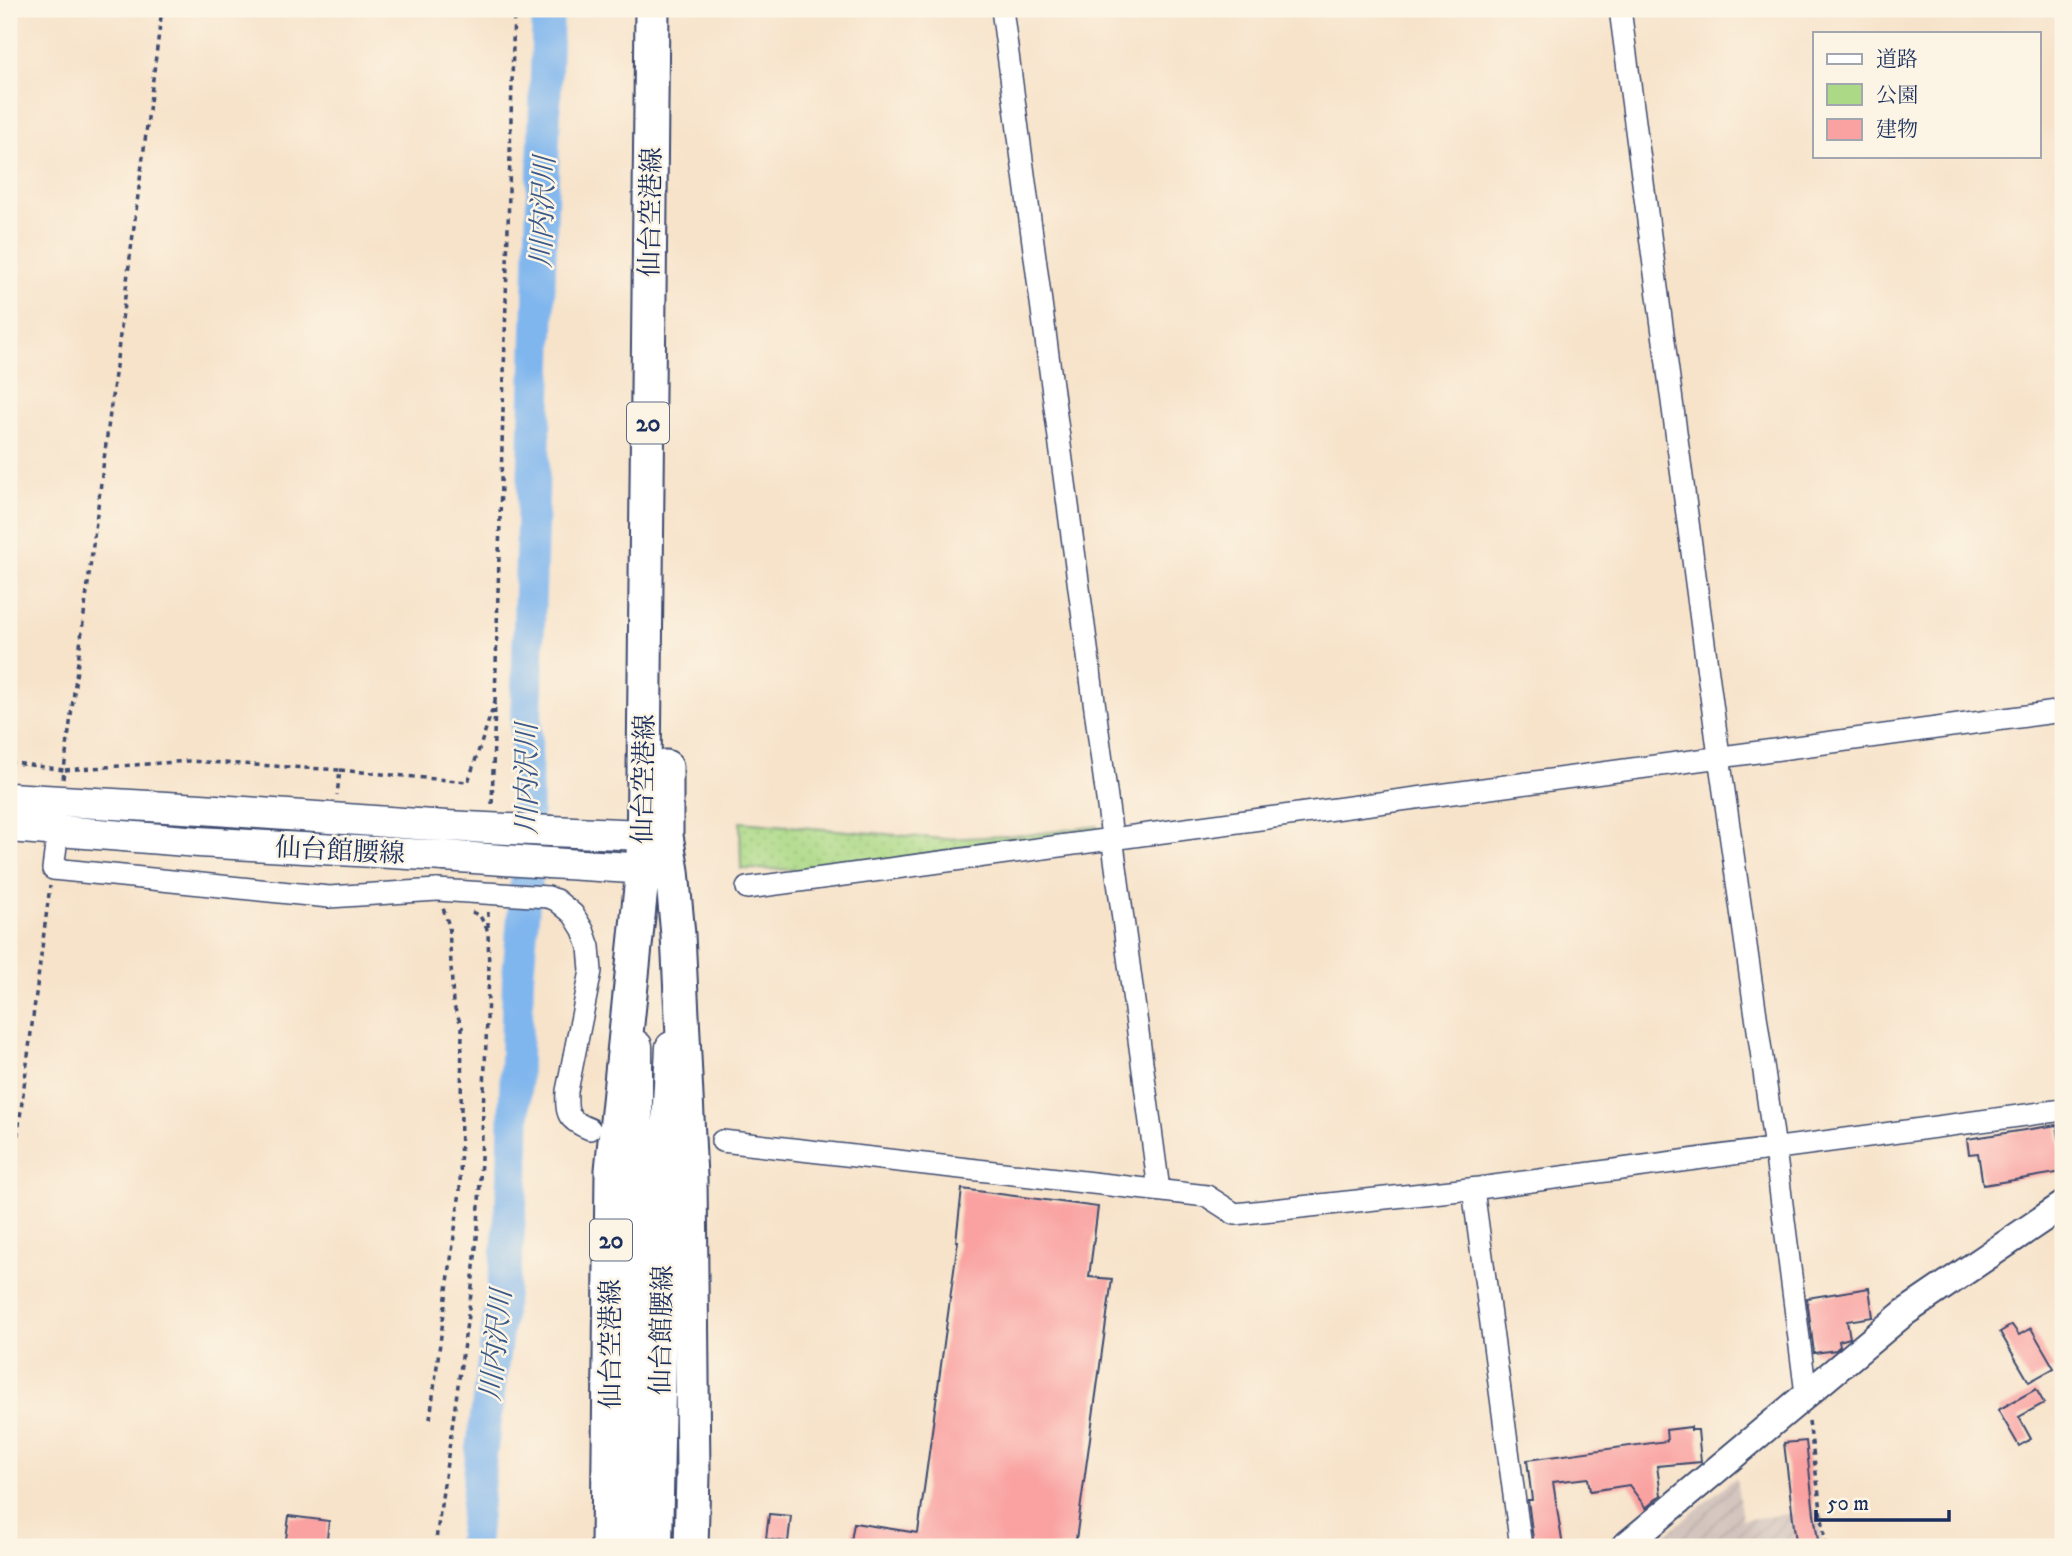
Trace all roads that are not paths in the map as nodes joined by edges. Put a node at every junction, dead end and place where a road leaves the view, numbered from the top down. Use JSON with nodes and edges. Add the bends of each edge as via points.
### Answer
{"nodes":[{"id":1,"x":652,"y":9,"type":"edge"},
{"id":2,"x":674,"y":9,"type":"edge"},
{"id":3,"x":1002,"y":9,"type":"edge"},
{"id":4,"x":1620,"y":9,"type":"edge"},
{"id":5,"x":2063,"y":711,"type":"edge"},
{"id":6,"x":1719,"y":756,"type":"junction"},
{"id":7,"x":9,"y":798,"type":"edge"},
{"id":8,"x":60,"y":816,"type":"junction"},
{"id":9,"x":9,"y":827,"type":"edge"},
{"id":10,"x":1111,"y":838,"type":"junction"},
{"id":11,"x":656,"y":853,"type":"junction"},
{"id":12,"x":747,"y":888,"type":"dead end"},
{"id":13,"x":637,"y":934,"type":"junction"},
{"id":14,"x":678,"y":935,"type":"junction"},
{"id":15,"x":2063,"y":1110,"type":"edge"},
{"id":16,"x":590,"y":1129,"type":"dead end"},
{"id":17,"x":722,"y":1141,"type":"dead end"},
{"id":18,"x":1775,"y":1149,"type":"junction"},
{"id":19,"x":1473,"y":1189,"type":"junction"},
{"id":20,"x":1158,"y":1190,"type":"junction"},
{"id":21,"x":2063,"y":1205,"type":"edge"},
{"id":22,"x":1806,"y":1394,"type":"junction"},
{"id":23,"x":647,"y":1473,"type":"junction"},
{"id":24,"x":607,"y":1547,"type":"edge"},
{"id":25,"x":635,"y":1547,"type":"edge"},
{"id":26,"x":657,"y":1547,"type":"edge"},
{"id":27,"x":691,"y":1547,"type":"edge"},
{"id":28,"x":1521,"y":1547,"type":"edge"},
{"id":29,"x":1624,"y":1547,"type":"edge"}],
"edges":[{"from":1,"to":11,"type":"main road","name":"仙台空港線","number":"20"},
{"from":2,"to":11,"type":"main road","name":"仙台空港線","number":"20"},
{"from":3,"to":10,"type":"street"},
{"from":4,"to":6,"type":"street"},
{"from":5,"to":6,"type":"street"},
{"from":6,"to":10,"type":"street"},
{"from":6,"to":18,"type":"street"},
{"from":7,"to":8,"type":"main road","name":"仙台館腰線"},
{"from":8,"to":9,"type":"main road","name":"仙台館腰線"},
{"from":8,"to":11,"type":"main road","name":"仙台館腰線","bridge":true,"via":[[201,809],[551,831]]},
{"from":8,"to":11,"type":"main road","name":"仙台館腰線","bridge":true,"via":[[199,842],[549,863]]},
{"from":8,"to":16,"type":"street","bridge":true,"via":[[52,869],[329,897],[556,900],[573,914],[589,947],[591,971],[566,1109],[570,1118]]},
{"from":10,"to":12,"type":"street"},
{"from":10,"to":20,"type":"street"},
{"from":11,"to":13,"type":"main road","name":"仙台空港線","number":"20"},
{"from":11,"to":14,"type":"main road","name":"仙台空港線","number":"20"},
{"from":13,"to":23,"type":"main road","name":"仙台館腰線"},
{"from":13,"to":24,"type":"main road","name":"仙台空港線","number":"20","via":[[612,1170]]},
{"from":14,"to":23,"type":"main road","name":"仙台館腰線"},
{"from":14,"to":27,"type":"main road","name":"仙台空港線","number":"20","via":[[690,1177]]},
{"from":15,"to":18,"type":"street"},
{"from":17,"to":20,"type":"street"},
{"from":18,"to":19,"type":"street"},
{"from":18,"to":22,"type":"street"},
{"from":19,"to":20,"type":"street","via":[[1235,1214],[1208,1196]]},
{"from":19,"to":28,"type":"street"},
{"from":21,"to":22,"type":"street","via":[[1904,1313]]},
{"from":22,"to":29,"type":"street"},
{"from":23,"to":25,"type":"main road"},
{"from":23,"to":26,"type":"main road"}]}
